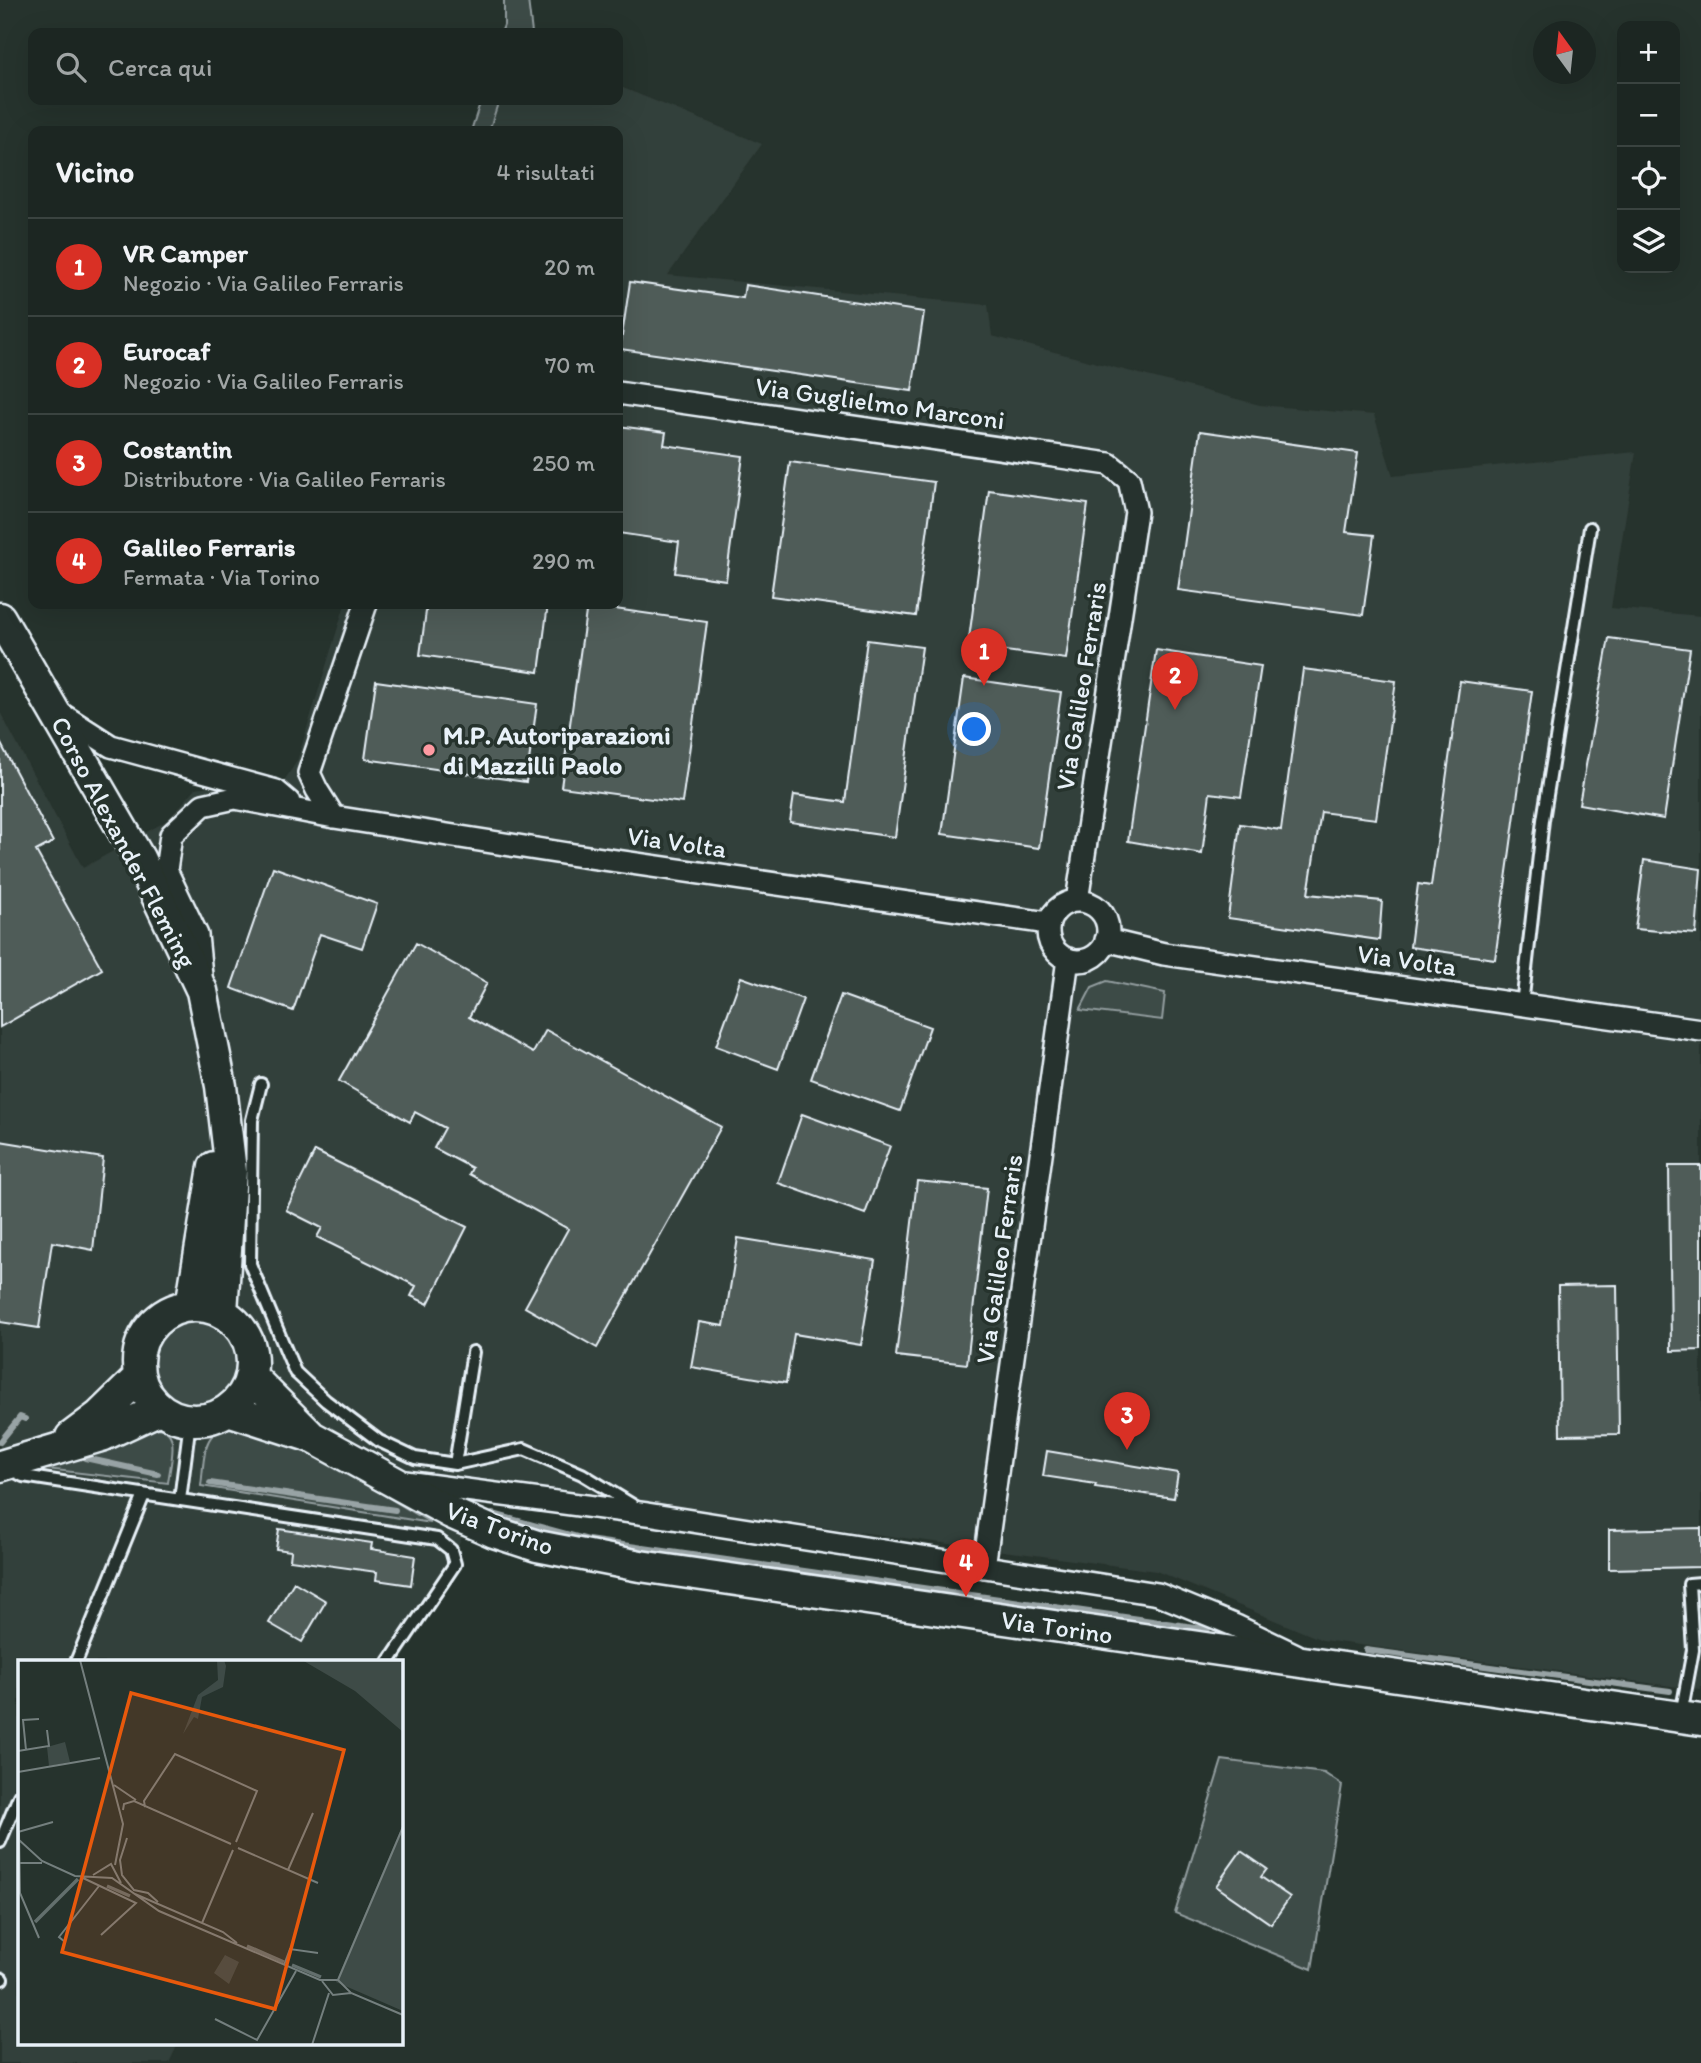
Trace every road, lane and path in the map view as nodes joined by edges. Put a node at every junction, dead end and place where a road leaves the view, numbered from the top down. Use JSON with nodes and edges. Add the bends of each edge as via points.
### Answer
{"nodes":[{"id":1,"x":623,"y":394,"type":"edge"},
{"id":2,"x":1129,"y":480,"type":"joint"},
{"id":3,"x":1590,"y":528,"type":"dead end"},
{"id":4,"x":364,"y":609,"type":"edge"},
{"id":5,"x":0,"y":618,"type":"edge"},
{"id":6,"x":52,"y":709,"type":"junction"},
{"id":7,"x":299,"y":810,"type":"junction"},
{"id":8,"x":334,"y":817,"type":"junction"},
{"id":9,"x":1077,"y":901,"type":"junction"},
{"id":10,"x":1048,"y":923,"type":"junction"},
{"id":11,"x":1107,"y":940,"type":"junction"},
{"id":12,"x":1068,"y":960,"type":"junction"},
{"id":13,"x":202,"y":990,"type":"junction"},
{"id":14,"x":1522,"y":1005,"type":"junction"},
{"id":15,"x":1701,"y":1030,"type":"edge"},
{"id":16,"x":261,"y":1084,"type":"dead end"},
{"id":17,"x":224,"y":1119,"type":"junction"},
{"id":18,"x":191,"y":1306,"type":"junction"},
{"id":19,"x":222,"y":1312,"type":"junction"},
{"id":20,"x":473,"y":1352,"type":"dead end"},
{"id":21,"x":251,"y":1376,"type":"junction"},
{"id":22,"x":139,"y":1377,"type":"junction"},
{"id":23,"x":160,"y":1409,"type":"junction"},
{"id":24,"x":228,"y":1410,"type":"junction"},
{"id":25,"x":190,"y":1421,"type":"junction"},
{"id":26,"x":312,"y":1437,"type":"junction"},
{"id":27,"x":43,"y":1452,"type":"junction"},
{"id":28,"x":455,"y":1465,"type":"junction"},
{"id":29,"x":1,"y":1466,"type":"edge"},
{"id":30,"x":391,"y":1481,"type":"junction"},
{"id":31,"x":144,"y":1495,"type":"junction"},
{"id":32,"x":180,"y":1500,"type":"junction"},
{"id":33,"x":647,"y":1514,"type":"junction"},
{"id":34,"x":984,"y":1567,"type":"junction"},
{"id":35,"x":1701,"y":1583,"type":"edge"},
{"id":36,"x":77,"y":1660,"type":"edge"},
{"id":37,"x":390,"y":1660,"type":"edge"},
{"id":38,"x":1314,"y":1664,"type":"junction"},
{"id":39,"x":1691,"y":1719,"type":"edge"},
{"id":40,"x":18,"y":1798,"type":"edge"},
{"id":41,"x":0,"y":1842,"type":"edge"}],
"edges":[{"from":1,"to":2,"type":"street","name":"Via Guglielmo Marconi","via":[[1109,464]]},
{"from":2,"to":9,"type":"street","name":"Via Galileo Ferraris","via":[[1136,512]]},
{"from":3,"to":14,"type":"lane","via":[[1543,820]]},
{"from":4,"to":8,"type":"street","via":[[309,773]]},
{"from":5,"to":6,"type":"street","name":"Corso Alexander Fleming"},
{"from":6,"to":7,"type":"street","name":"Via Volta","via":[[111,746],[276,791]]},
{"from":6,"to":13,"type":"street","name":"Corso Alexander Fleming","via":[[139,858]]},
{"from":7,"to":8,"type":"street","name":"Via Volta"},
{"from":7,"to":13,"type":"street","name":"Via Volta","via":[[235,798],[203,805],[170,835],[166,870],[197,935]]},
{"from":8,"to":10,"type":"street","name":"Via Volta"},
{"from":9,"to":10,"type":"street","via":[[1062,904]]},
{"from":9,"to":11,"type":"street","via":[[1091,903],[1105,916]]},
{"from":10,"to":12,"type":"street","via":[[1051,946]]},
{"from":11,"to":12,"type":"street","via":[[1092,958]]},
{"from":11,"to":14,"type":"street","name":"Via Volta","via":[[1164,954]]},
{"from":12,"to":34,"type":"street","name":"Via Galileo Ferraris"},
{"from":13,"to":17,"type":"street","name":"Corso Alexander Fleming"},
{"from":14,"to":15,"type":"street","name":"Via Volta"},
{"from":16,"to":28,"type":"lane","via":[[252,1119],[250,1264],[295,1372],[379,1441],[415,1458]]},
{"from":17,"to":18,"type":"street","name":"Corso Alexander Fleming"},
{"from":17,"to":19,"type":"street","name":"Corso Alexander Fleming","via":[[231,1172]]},
{"from":18,"to":19,"type":"street"},
{"from":18,"to":22,"type":"street","via":[[153,1324],[139,1349]]},
{"from":19,"to":21,"type":"street","via":[[247,1339]]},
{"from":20,"to":28,"type":"lane"},
{"from":21,"to":24,"type":"street","via":[[239,1401]]},
{"from":21,"to":26,"type":"street","name":"Via Torino"},
{"from":22,"to":23,"type":"street","via":[[146,1395]]},
{"from":22,"to":27,"type":"street","via":[[99,1416]]},
{"from":23,"to":25,"type":"street"},
{"from":23,"to":27,"type":"street","via":[[104,1435]]},
{"from":24,"to":25,"type":"street"},
{"from":24,"to":26,"type":"street","name":"Via Torino"},
{"from":25,"to":32,"type":"lane"},
{"from":26,"to":30,"type":"street","name":"Via Torino"},
{"from":27,"to":29,"type":"street"},
{"from":28,"to":33,"type":"lane","via":[[524,1450],[582,1474]]},
{"from":29,"to":31,"type":"lane","via":[[23,1476]]},
{"from":30,"to":33,"type":"street"},
{"from":30,"to":38,"type":"street","name":"Via Torino","via":[[494,1532],[550,1549]]},
{"from":31,"to":32,"type":"lane"},
{"from":31,"to":36,"type":"lane"},
{"from":32,"to":37,"type":"lane","via":[[437,1539],[452,1550],[456,1564]]},
{"from":33,"to":34,"type":"street"},
{"from":34,"to":38,"type":"street","via":[[1157,1594]]},
{"from":35,"to":39,"type":"lane","via":[[1689,1584]]},
{"from":38,"to":39,"type":"street","name":"Via Torino"},
{"from":40,"to":41,"type":"lane"}]}
